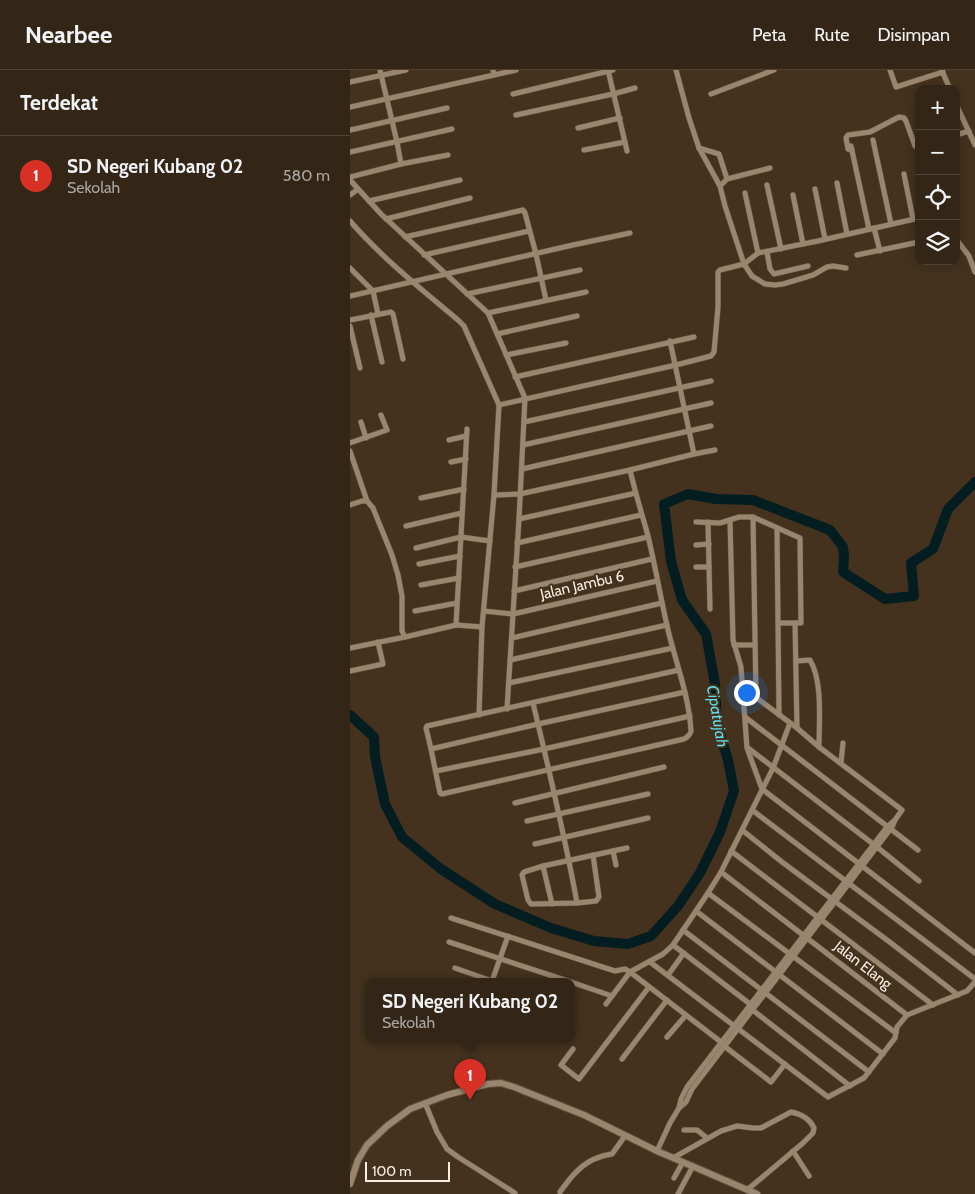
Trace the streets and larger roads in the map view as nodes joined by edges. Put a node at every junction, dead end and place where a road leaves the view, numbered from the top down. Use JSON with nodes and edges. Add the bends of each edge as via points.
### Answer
{"nodes":[{"id":1,"x":406,"y":70,"type":"edge"},
{"id":2,"x":516,"y":70,"type":"edge"},
{"id":3,"x":610,"y":70,"type":"edge"},
{"id":4,"x":676,"y":70,"type":"edge"},
{"id":5,"x":774,"y":70,"type":"edge"},
{"id":6,"x":890,"y":70,"type":"edge"},
{"id":7,"x":942,"y":71,"type":"edge"},
{"id":8,"x":380,"y":73,"type":"edge"},
{"id":9,"x":494,"y":73,"type":"edge"},
{"id":10,"x":350,"y":82,"type":"edge"},
{"id":11,"x":948,"y":85,"type":"edge"},
{"id":12,"x":635,"y":88,"type":"dead end"},
{"id":13,"x":512,"y":94,"type":"dead end"},
{"id":14,"x":613,"y":94,"type":"junction"},
{"id":15,"x":711,"y":94,"type":"dead end"},
{"id":16,"x":387,"y":99,"type":"junction"},
{"id":17,"x":350,"y":107,"type":"edge"},
{"id":18,"x":447,"y":108,"type":"dead end"},
{"id":19,"x":960,"y":112,"type":"edge"},
{"id":20,"x":516,"y":115,"type":"dead end"},
{"id":21,"x":620,"y":118,"type":"junction"},
{"id":22,"x":391,"y":120,"type":"junction"},
{"id":23,"x":578,"y":128,"type":"dead end"},
{"id":24,"x":452,"y":129,"type":"dead end"},
{"id":25,"x":350,"y":130,"type":"edge"},
{"id":26,"x":969,"y":131,"type":"junction"},
{"id":27,"x":960,"y":134,"type":"edge"},
{"id":28,"x":873,"y":140,"type":"dead end"},
{"id":29,"x":915,"y":141,"type":"edge"},
{"id":30,"x":397,"y":142,"type":"junction"},
{"id":31,"x":625,"y":142,"type":"junction"},
{"id":32,"x":975,"y":145,"type":"edge"},
{"id":33,"x":699,"y":148,"type":"junction"},
{"id":34,"x":584,"y":150,"type":"dead end"},
{"id":35,"x":627,"y":151,"type":"dead end"},
{"id":36,"x":350,"y":152,"type":"edge"},
{"id":37,"x":448,"y":155,"type":"dead end"},
{"id":38,"x":401,"y":164,"type":"junction"},
{"id":39,"x":770,"y":168,"type":"dead end"},
{"id":40,"x":904,"y":174,"type":"dead end"},
{"id":41,"x":350,"y":179,"type":"edge"},
{"id":42,"x":727,"y":179,"type":"junction"},
{"id":43,"x":460,"y":180,"type":"dead end"},
{"id":44,"x":837,"y":183,"type":"dead end"},
{"id":45,"x":767,"y":185,"type":"dead end"},
{"id":46,"x":720,"y":186,"type":"junction"},
{"id":47,"x":358,"y":189,"type":"junction"},
{"id":48,"x":815,"y":189,"type":"dead end"},
{"id":49,"x":745,"y":193,"type":"dead end"},
{"id":50,"x":350,"y":195,"type":"edge"},
{"id":51,"x":793,"y":195,"type":"dead end"},
{"id":52,"x":470,"y":198,"type":"dead end"},
{"id":53,"x":369,"y":201,"type":"junction"},
{"id":54,"x":915,"y":214,"type":"edge"},
{"id":55,"x":915,"y":218,"type":"edge"},
{"id":56,"x":386,"y":219,"type":"junction"},
{"id":57,"x":350,"y":222,"type":"edge"},
{"id":58,"x":890,"y":224,"type":"junction"},
{"id":59,"x":872,"y":228,"type":"junction"},
{"id":60,"x":529,"y":231,"type":"junction"},
{"id":61,"x":630,"y":233,"type":"dead end"},
{"id":62,"x":847,"y":234,"type":"junction"},
{"id":63,"x":405,"y":237,"type":"junction"},
{"id":64,"x":825,"y":239,"type":"junction"},
{"id":65,"x":915,"y":243,"type":"edge"},
{"id":66,"x":804,"y":244,"type":"junction"},
{"id":67,"x":960,"y":244,"type":"edge"},
{"id":68,"x":781,"y":249,"type":"junction"},
{"id":69,"x":880,"y":251,"type":"junction"},
{"id":70,"x":767,"y":252,"type":"junction"},
{"id":71,"x":758,"y":253,"type":"junction"},
{"id":72,"x":536,"y":254,"type":"junction"},
{"id":73,"x":424,"y":255,"type":"junction"},
{"id":74,"x":857,"y":255,"type":"dead end"},
{"id":75,"x":744,"y":264,"type":"junction"},
{"id":76,"x":808,"y":266,"type":"dead end"},
{"id":77,"x":846,"y":268,"type":"dead end"},
{"id":78,"x":350,"y":269,"type":"edge"},
{"id":79,"x":580,"y":270,"type":"dead end"},
{"id":80,"x":975,"y":272,"type":"edge"},
{"id":81,"x":446,"y":274,"type":"junction"},
{"id":82,"x":541,"y":278,"type":"junction"},
{"id":83,"x":413,"y":282,"type":"junction"},
{"id":84,"x":373,"y":291,"type":"junction"},
{"id":85,"x":586,"y":292,"type":"dead end"},
{"id":86,"x":468,"y":294,"type":"junction"},
{"id":87,"x":350,"y":296,"type":"edge"},
{"id":88,"x":546,"y":300,"type":"junction"},
{"id":89,"x":488,"y":313,"type":"junction"},
{"id":90,"x":378,"y":314,"type":"junction"},
{"id":91,"x":370,"y":315,"type":"junction"},
{"id":92,"x":577,"y":316,"type":"dead end"},
{"id":93,"x":350,"y":320,"type":"edge"},
{"id":94,"x":350,"y":326,"type":"edge"},
{"id":95,"x":497,"y":334,"type":"junction"},
{"id":96,"x":694,"y":336,"type":"dead end"},
{"id":97,"x":566,"y":342,"type":"dead end"},
{"id":98,"x":670,"y":342,"type":"junction"},
{"id":99,"x":506,"y":355,"type":"junction"},
{"id":100,"x":403,"y":359,"type":"dead end"},
{"id":101,"x":382,"y":362,"type":"dead end"},
{"id":102,"x":676,"y":365,"type":"junction"},
{"id":103,"x":360,"y":368,"type":"dead end"},
{"id":104,"x":515,"y":377,"type":"junction"},
{"id":105,"x":711,"y":380,"type":"dead end"},
{"id":106,"x":680,"y":387,"type":"junction"},
{"id":107,"x":525,"y":398,"type":"junction"},
{"id":108,"x":711,"y":403,"type":"dead end"},
{"id":109,"x":499,"y":404,"type":"junction"},
{"id":110,"x":684,"y":409,"type":"junction"},
{"id":111,"x":381,"y":415,"type":"dead end"},
{"id":112,"x":361,"y":422,"type":"dead end"},
{"id":113,"x":524,"y":422,"type":"junction"},
{"id":114,"x":711,"y":426,"type":"dead end"},
{"id":115,"x":467,"y":430,"type":"dead end"},
{"id":116,"x":689,"y":431,"type":"junction"},
{"id":117,"x":466,"y":436,"type":"junction"},
{"id":118,"x":366,"y":438,"type":"junction"},
{"id":119,"x":449,"y":440,"type":"dead end"},
{"id":120,"x":350,"y":443,"type":"edge"},
{"id":121,"x":523,"y":445,"type":"junction"},
{"id":122,"x":715,"y":450,"type":"dead end"},
{"id":123,"x":350,"y":451,"type":"edge"},
{"id":124,"x":694,"y":454,"type":"junction"},
{"id":125,"x":466,"y":459,"type":"junction"},
{"id":126,"x":451,"y":462,"type":"dead end"},
{"id":127,"x":522,"y":469,"type":"junction"},
{"id":128,"x":630,"y":470,"type":"junction"},
{"id":129,"x":464,"y":489,"type":"junction"},
{"id":130,"x":636,"y":493,"type":"junction"},
{"id":131,"x":520,"y":494,"type":"junction"},
{"id":132,"x":494,"y":495,"type":"junction"},
{"id":133,"x":421,"y":498,"type":"dead end"},
{"id":134,"x":367,"y":501,"type":"junction"},
{"id":135,"x":350,"y":505,"type":"edge"},
{"id":136,"x":462,"y":513,"type":"junction"},
{"id":137,"x":641,"y":515,"type":"junction"},
{"id":138,"x":754,"y":517,"type":"junction"},
{"id":139,"x":519,"y":519,"type":"junction"},
{"id":140,"x":730,"y":520,"type":"junction"},
{"id":141,"x":696,"y":522,"type":"dead end"},
{"id":142,"x":708,"y":522,"type":"junction"},
{"id":143,"x":406,"y":526,"type":"dead end"},
{"id":144,"x":777,"y":528,"type":"junction"},
{"id":145,"x":461,"y":537,"type":"junction"},
{"id":146,"x":648,"y":537,"type":"junction"},
{"id":147,"x":490,"y":541,"type":"junction"},
{"id":148,"x":517,"y":543,"type":"junction"},
{"id":149,"x":708,"y":544,"type":"junction"},
{"id":150,"x":696,"y":545,"type":"dead end"},
{"id":151,"x":416,"y":548,"type":"dead end"},
{"id":152,"x":460,"y":556,"type":"junction"},
{"id":153,"x":652,"y":558,"type":"junction"},
{"id":154,"x":419,"y":564,"type":"dead end"},
{"id":155,"x":515,"y":567,"type":"junction"},
{"id":156,"x":696,"y":567,"type":"dead end"},
{"id":157,"x":709,"y":567,"type":"junction"},
{"id":158,"x":459,"y":578,"type":"junction"},
{"id":159,"x":657,"y":581,"type":"junction"},
{"id":160,"x":421,"y":585,"type":"dead end"},
{"id":161,"x":514,"y":591,"type":"junction"},
{"id":162,"x":457,"y":603,"type":"junction"},
{"id":163,"x":662,"y":603,"type":"junction"},
{"id":164,"x":710,"y":609,"type":"dead end"},
{"id":165,"x":414,"y":611,"type":"dead end"},
{"id":166,"x":484,"y":611,"type":"junction"},
{"id":167,"x":513,"y":614,"type":"junction"},
{"id":168,"x":778,"y":623,"type":"junction"},
{"id":169,"x":795,"y":623,"type":"junction"},
{"id":170,"x":456,"y":625,"type":"junction"},
{"id":171,"x":667,"y":625,"type":"junction"},
{"id":172,"x":482,"y":627,"type":"junction"},
{"id":173,"x":405,"y":637,"type":"junction"},
{"id":174,"x":512,"y":638,"type":"junction"},
{"id":175,"x":378,"y":642,"type":"junction"},
{"id":176,"x":734,"y":645,"type":"junction"},
{"id":177,"x":755,"y":645,"type":"junction"},
{"id":178,"x":350,"y":648,"type":"edge"},
{"id":179,"x":672,"y":648,"type":"junction"},
{"id":180,"x":510,"y":660,"type":"junction"},
{"id":181,"x":796,"y":661,"type":"junction"},
{"id":182,"x":679,"y":670,"type":"junction"},
{"id":183,"x":350,"y":671,"type":"edge"},
{"id":184,"x":509,"y":683,"type":"junction"},
{"id":185,"x":742,"y":687,"type":"junction"},
{"id":186,"x":685,"y":692,"type":"junction"},
{"id":187,"x":756,"y":697,"type":"junction"},
{"id":188,"x":533,"y":703,"type":"junction"},
{"id":189,"x":507,"y":709,"type":"junction"},
{"id":190,"x":479,"y":715,"type":"junction"},
{"id":191,"x":779,"y":715,"type":"junction"},
{"id":192,"x":690,"y":716,"type":"junction"},
{"id":193,"x":745,"y":717,"type":"junction"},
{"id":194,"x":790,"y":723,"type":"junction"},
{"id":195,"x":538,"y":724,"type":"junction"},
{"id":196,"x":797,"y":728,"type":"junction"},
{"id":197,"x":843,"y":743,"type":"dead end"},
{"id":198,"x":782,"y":745,"type":"junction"},
{"id":199,"x":819,"y":747,"type":"junction"},
{"id":200,"x":747,"y":748,"type":"junction"},
{"id":201,"x":431,"y":749,"type":"junction"},
{"id":202,"x":544,"y":749,"type":"junction"},
{"id":203,"x":841,"y":763,"type":"junction"},
{"id":204,"x":664,"y":767,"type":"dead end"},
{"id":205,"x":773,"y":768,"type":"junction"},
{"id":206,"x":549,"y":770,"type":"junction"},
{"id":207,"x":436,"y":771,"type":"junction"},
{"id":208,"x":762,"y":789,"type":"junction"},
{"id":209,"x":554,"y":794,"type":"junction"},
{"id":210,"x":648,"y":794,"type":"dead end"},
{"id":211,"x":515,"y":802,"type":"dead end"},
{"id":212,"x":752,"y":810,"type":"junction"},
{"id":213,"x":559,"y":814,"type":"junction"},
{"id":214,"x":648,"y":818,"type":"dead end"},
{"id":215,"x":527,"y":821,"type":"dead end"},
{"id":216,"x":889,"y":828,"type":"junction"},
{"id":217,"x":742,"y":830,"type":"junction"},
{"id":218,"x":563,"y":837,"type":"junction"},
{"id":219,"x":535,"y":844,"type":"dead end"},
{"id":220,"x":875,"y":846,"type":"junction"},
{"id":221,"x":627,"y":848,"type":"dead end"},
{"id":222,"x":918,"y":850,"type":"dead end"},
{"id":223,"x":613,"y":851,"type":"junction"},
{"id":224,"x":731,"y":851,"type":"junction"},
{"id":225,"x":593,"y":855,"type":"junction"},
{"id":226,"x":569,"y":860,"type":"junction"},
{"id":227,"x":861,"y":864,"type":"junction"},
{"id":228,"x":616,"y":865,"type":"dead end"},
{"id":229,"x":543,"y":866,"type":"junction"},
{"id":230,"x":721,"y":872,"type":"junction"},
{"id":231,"x":919,"y":881,"type":"dead end"},
{"id":232,"x":847,"y":882,"type":"junction"},
{"id":233,"x":708,"y":893,"type":"junction"},
{"id":234,"x":833,"y":901,"type":"junction"},
{"id":235,"x":577,"y":903,"type":"junction"},
{"id":236,"x":552,"y":904,"type":"junction"},
{"id":237,"x":696,"y":911,"type":"junction"},
{"id":238,"x":451,"y":918,"type":"dead end"},
{"id":239,"x":819,"y":919,"type":"junction"},
{"id":240,"x":683,"y":930,"type":"junction"},
{"id":241,"x":508,"y":936,"type":"junction"},
{"id":242,"x":805,"y":937,"type":"junction"},
{"id":243,"x":449,"y":942,"type":"dead end"},
{"id":244,"x":673,"y":945,"type":"junction"},
{"id":245,"x":684,"y":953,"type":"junction"},
{"id":246,"x":975,"y":953,"type":"edge"},
{"id":247,"x":791,"y":955,"type":"junction"},
{"id":248,"x":500,"y":959,"type":"junction"},
{"id":249,"x":650,"y":962,"type":"junction"},
{"id":250,"x":455,"y":968,"type":"dead end"},
{"id":251,"x":630,"y":972,"type":"junction"},
{"id":252,"x":777,"y":973,"type":"junction"},
{"id":253,"x":668,"y":975,"type":"junction"},
{"id":254,"x":483,"y":978,"type":"edge"},
{"id":255,"x":493,"y":978,"type":"edge"},
{"id":256,"x":558,"y":978,"type":"edge"},
{"id":257,"x":975,"y":981,"type":"edge"},
{"id":258,"x":575,"y":984,"type":"edge"},
{"id":259,"x":649,"y":987,"type":"junction"},
{"id":260,"x":763,"y":991,"type":"junction"},
{"id":261,"x":958,"y":995,"type":"junction"},
{"id":262,"x":612,"y":996,"type":"junction"},
{"id":263,"x":667,"y":1000,"type":"junction"},
{"id":264,"x":606,"y":1004,"type":"dead end"},
{"id":265,"x":933,"y":1005,"type":"junction"},
{"id":266,"x":750,"y":1007,"type":"junction"},
{"id":267,"x":686,"y":1014,"type":"junction"},
{"id":268,"x":907,"y":1015,"type":"junction"},
{"id":269,"x":736,"y":1027,"type":"junction"},
{"id":270,"x":896,"y":1033,"type":"junction"},
{"id":271,"x":667,"y":1037,"type":"dead end"},
{"id":272,"x":723,"y":1044,"type":"junction"},
{"id":273,"x":573,"y":1049,"type":"dead end"},
{"id":274,"x":883,"y":1054,"type":"junction"},
{"id":275,"x":622,"y":1059,"type":"dead end"},
{"id":276,"x":784,"y":1064,"type":"junction"},
{"id":277,"x":869,"y":1072,"type":"junction"},
{"id":278,"x":850,"y":1086,"type":"junction"},
{"id":279,"x":425,"y":1103,"type":"junction"},
{"id":280,"x":684,"y":1130,"type":"dead end"},
{"id":281,"x":625,"y":1136,"type":"junction"},
{"id":282,"x":707,"y":1138,"type":"junction"},
{"id":283,"x":657,"y":1151,"type":"junction"},
{"id":284,"x":793,"y":1151,"type":"junction"},
{"id":285,"x":673,"y":1158,"type":"junction"},
{"id":286,"x":683,"y":1162,"type":"junction"},
{"id":287,"x":692,"y":1166,"type":"junction"},
{"id":288,"x":809,"y":1176,"type":"dead end"},
{"id":289,"x":674,"y":1178,"type":"dead end"},
{"id":290,"x":350,"y":1184,"type":"edge"},
{"id":291,"x":747,"y":1190,"type":"junction"},
{"id":292,"x":560,"y":1192,"type":"dead end"},
{"id":293,"x":514,"y":1193,"type":"dead end"},
{"id":294,"x":678,"y":1194,"type":"edge"},
{"id":295,"x":757,"y":1194,"type":"edge"}],
"edges":[{"from":1,"to":8,"type":"street"},
{"from":2,"to":9,"type":"street"},
{"from":3,"to":13,"type":"street"},
{"from":3,"to":14,"type":"street"},
{"from":4,"to":33,"type":"street"},
{"from":5,"to":15,"type":"street"},
{"from":6,"to":7,"type":"street","via":[[896,87]]},
{"from":7,"to":11,"type":"street"},
{"from":8,"to":10,"type":"street"},
{"from":8,"to":16,"type":"street"},
{"from":9,"to":16,"type":"street"},
{"from":12,"to":14,"type":"street"},
{"from":14,"to":20,"type":"street"},
{"from":14,"to":21,"type":"street"},
{"from":16,"to":17,"type":"street"},
{"from":16,"to":22,"type":"street"},
{"from":18,"to":22,"type":"street"},
{"from":19,"to":26,"type":"street"},
{"from":21,"to":23,"type":"street"},
{"from":21,"to":31,"type":"street"},
{"from":22,"to":25,"type":"street"},
{"from":22,"to":30,"type":"street"},
{"from":24,"to":30,"type":"street"},
{"from":26,"to":27,"type":"street"},
{"from":26,"to":32,"type":"street"},
{"from":28,"to":58,"type":"street"},
{"from":29,"to":59,"type":"street","via":[[906,121],[899,116],[870,132],[846,138],[848,149],[852,148]]},
{"from":30,"to":36,"type":"street"},
{"from":30,"to":38,"type":"street"},
{"from":31,"to":34,"type":"street"},
{"from":31,"to":35,"type":"street"},
{"from":33,"to":42,"type":"street","via":[[719,154]]},
{"from":33,"to":46,"type":"street"},
{"from":37,"to":38,"type":"street"},
{"from":38,"to":41,"type":"street"},
{"from":39,"to":42,"type":"street"},
{"from":40,"to":54,"type":"street"},
{"from":41,"to":47,"type":"street"},
{"from":42,"to":46,"type":"street"},
{"from":43,"to":53,"type":"street"},
{"from":44,"to":62,"type":"street"},
{"from":45,"to":68,"type":"street"},
{"from":46,"to":75,"type":"street"},
{"from":47,"to":50,"type":"street"},
{"from":47,"to":53,"type":"street"},
{"from":48,"to":64,"type":"street"},
{"from":49,"to":71,"type":"street"},
{"from":51,"to":66,"type":"street"},
{"from":52,"to":56,"type":"street"},
{"from":53,"to":56,"type":"street"},
{"from":55,"to":58,"type":"street"},
{"from":56,"to":63,"type":"street"},
{"from":57,"to":83,"type":"street"},
{"from":58,"to":59,"type":"street"},
{"from":59,"to":62,"type":"street"},
{"from":59,"to":69,"type":"street"},
{"from":60,"to":63,"type":"street","via":[[523,210]]},
{"from":60,"to":72,"type":"street"},
{"from":60,"to":73,"type":"street"},
{"from":61,"to":72,"type":"street"},
{"from":62,"to":64,"type":"street"},
{"from":63,"to":73,"type":"street"},
{"from":64,"to":66,"type":"street"},
{"from":65,"to":69,"type":"street"},
{"from":66,"to":68,"type":"street"},
{"from":67,"to":80,"type":"street"},
{"from":68,"to":70,"type":"street"},
{"from":69,"to":74,"type":"street"},
{"from":70,"to":71,"type":"street"},
{"from":70,"to":76,"type":"street","via":[[774,274]]},
{"from":71,"to":75,"type":"street"},
{"from":72,"to":81,"type":"street"},
{"from":72,"to":82,"type":"street"},
{"from":73,"to":81,"type":"street"},
{"from":75,"to":77,"type":"street","via":[[756,279],[774,285],[813,275],[827,267]]},
{"from":75,"to":102,"type":"street","via":[[718,271],[713,354]]},
{"from":78,"to":84,"type":"street"},
{"from":79,"to":82,"type":"street"},
{"from":81,"to":83,"type":"street"},
{"from":81,"to":86,"type":"street"},
{"from":82,"to":86,"type":"street"},
{"from":82,"to":88,"type":"street"},
{"from":83,"to":84,"type":"street"},
{"from":83,"to":109,"type":"street","via":[[464,326]]},
{"from":84,"to":87,"type":"street"},
{"from":84,"to":90,"type":"street"},
{"from":85,"to":88,"type":"street"},
{"from":86,"to":89,"type":"street"},
{"from":88,"to":89,"type":"street"},
{"from":89,"to":95,"type":"street"},
{"from":90,"to":91,"type":"street"},
{"from":90,"to":100,"type":"street","via":[[390,311],[393,314]]},
{"from":91,"to":93,"type":"street"},
{"from":91,"to":101,"type":"street"},
{"from":92,"to":95,"type":"street"},
{"from":94,"to":103,"type":"street"},
{"from":95,"to":99,"type":"street"},
{"from":96,"to":98,"type":"street"},
{"from":97,"to":99,"type":"street"},
{"from":98,"to":102,"type":"street"},
{"from":98,"to":104,"type":"street"},
{"from":99,"to":104,"type":"street"},
{"from":102,"to":106,"type":"street"},
{"from":102,"to":107,"type":"street"},
{"from":104,"to":107,"type":"street"},
{"from":105,"to":106,"type":"street"},
{"from":106,"to":110,"type":"street"},
{"from":106,"to":113,"type":"street"},
{"from":107,"to":109,"type":"street"},
{"from":107,"to":113,"type":"street"},
{"from":108,"to":110,"type":"street"},
{"from":109,"to":132,"type":"street"},
{"from":110,"to":116,"type":"street"},
{"from":110,"to":121,"type":"street"},
{"from":111,"to":118,"type":"street","via":[[387,430]]},
{"from":112,"to":118,"type":"street"},
{"from":113,"to":121,"type":"street"},
{"from":114,"to":116,"type":"street"},
{"from":115,"to":117,"type":"street"},
{"from":116,"to":124,"type":"street"},
{"from":116,"to":127,"type":"street"},
{"from":117,"to":119,"type":"street"},
{"from":117,"to":125,"type":"street"},
{"from":118,"to":120,"type":"street"},
{"from":121,"to":127,"type":"street"},
{"from":122,"to":124,"type":"street"},
{"from":123,"to":134,"type":"street"},
{"from":124,"to":128,"type":"street"},
{"from":125,"to":126,"type":"street"},
{"from":125,"to":129,"type":"street"},
{"from":127,"to":131,"type":"street"},
{"from":128,"to":130,"type":"street"},
{"from":128,"to":131,"type":"street"},
{"from":129,"to":133,"type":"street"},
{"from":129,"to":136,"type":"street"},
{"from":130,"to":137,"type":"street"},
{"from":130,"to":139,"type":"street"},
{"from":131,"to":132,"type":"street"},
{"from":131,"to":139,"type":"street"},
{"from":132,"to":147,"type":"street"},
{"from":134,"to":135,"type":"street"},
{"from":134,"to":173,"type":"street","via":[[373,508],[398,575]]},
{"from":136,"to":143,"type":"street"},
{"from":136,"to":145,"type":"street"},
{"from":137,"to":146,"type":"street"},
{"from":137,"to":148,"type":"street"},
{"from":138,"to":140,"type":"street"},
{"from":138,"to":144,"type":"street"},
{"from":138,"to":177,"type":"street"},
{"from":139,"to":148,"type":"street"},
{"from":140,"to":142,"type":"street"},
{"from":140,"to":176,"type":"street"},
{"from":141,"to":142,"type":"street"},
{"from":142,"to":149,"type":"street"},
{"from":144,"to":168,"type":"street"},
{"from":144,"to":169,"type":"street","via":[[800,538],[801,623]]},
{"from":145,"to":147,"type":"street"},
{"from":145,"to":151,"type":"street"},
{"from":145,"to":152,"type":"street"},
{"from":146,"to":153,"type":"street"},
{"from":146,"to":155,"type":"street"},
{"from":147,"to":166,"type":"street"},
{"from":148,"to":155,"type":"street"},
{"from":149,"to":150,"type":"street"},
{"from":149,"to":157,"type":"street"},
{"from":152,"to":154,"type":"street"},
{"from":152,"to":158,"type":"street"},
{"from":153,"to":159,"type":"street"},
{"from":153,"to":161,"type":"street"},
{"from":155,"to":161,"type":"street"},
{"from":156,"to":157,"type":"street"},
{"from":157,"to":164,"type":"street"},
{"from":158,"to":160,"type":"street"},
{"from":158,"to":162,"type":"street"},
{"from":159,"to":163,"type":"street"},
{"from":159,"to":167,"type":"street","name":"Jalan Jambu 6"},
{"from":161,"to":167,"type":"street"},
{"from":162,"to":165,"type":"street"},
{"from":162,"to":170,"type":"street"},
{"from":163,"to":171,"type":"street"},
{"from":163,"to":174,"type":"street"},
{"from":166,"to":167,"type":"street","name":"Jalan Jambu 6"},
{"from":166,"to":172,"type":"street"},
{"from":167,"to":174,"type":"street"},
{"from":168,"to":169,"type":"street"},
{"from":168,"to":191,"type":"street"},
{"from":169,"to":181,"type":"street"},
{"from":170,"to":172,"type":"street"},
{"from":170,"to":173,"type":"street"},
{"from":171,"to":179,"type":"street"},
{"from":171,"to":180,"type":"street"},
{"from":172,"to":190,"type":"street"},
{"from":173,"to":175,"type":"street"},
{"from":174,"to":180,"type":"street"},
{"from":175,"to":178,"type":"street"},
{"from":175,"to":183,"type":"street","via":[[383,664]]},
{"from":176,"to":177,"type":"street"},
{"from":176,"to":185,"type":"street","via":[[741,667]]},
{"from":177,"to":187,"type":"street"},
{"from":179,"to":182,"type":"street"},
{"from":179,"to":184,"type":"street"},
{"from":180,"to":184,"type":"street"},
{"from":181,"to":196,"type":"street"},
{"from":181,"to":199,"type":"street","via":[[810,660],[815,668]]},
{"from":182,"to":186,"type":"street"},
{"from":182,"to":188,"type":"street"},
{"from":184,"to":189,"type":"street"},
{"from":185,"to":187,"type":"street"},
{"from":185,"to":193,"type":"street"},
{"from":186,"to":192,"type":"street"},
{"from":186,"to":195,"type":"street"},
{"from":187,"to":191,"type":"street"},
{"from":188,"to":189,"type":"street"},
{"from":188,"to":195,"type":"street"},
{"from":189,"to":190,"type":"street"},
{"from":190,"to":201,"type":"street","via":[[426,727]]},
{"from":191,"to":194,"type":"street"},
{"from":192,"to":202,"type":"street"},
{"from":192,"to":206,"type":"street","via":[[691,730],[684,739]]},
{"from":193,"to":198,"type":"street"},
{"from":193,"to":200,"type":"street"},
{"from":194,"to":196,"type":"street"},
{"from":194,"to":198,"type":"street"},
{"from":195,"to":201,"type":"street"},
{"from":195,"to":202,"type":"street"},
{"from":196,"to":199,"type":"street"},
{"from":197,"to":203,"type":"street"},
{"from":198,"to":205,"type":"street"},
{"from":198,"to":216,"type":"street"},
{"from":199,"to":203,"type":"street"},
{"from":200,"to":205,"type":"street"},
{"from":200,"to":208,"type":"street"},
{"from":201,"to":207,"type":"street"},
{"from":202,"to":206,"type":"street"},
{"from":202,"to":207,"type":"street"},
{"from":203,"to":216,"type":"street","via":[[902,810]]},
{"from":204,"to":209,"type":"street"},
{"from":205,"to":208,"type":"street"},
{"from":205,"to":220,"type":"street"},
{"from":206,"to":207,"type":"street","via":[[442,794]]},
{"from":206,"to":209,"type":"street"},
{"from":208,"to":212,"type":"street"},
{"from":208,"to":227,"type":"street"},
{"from":209,"to":211,"type":"street"},
{"from":209,"to":213,"type":"street"},
{"from":210,"to":213,"type":"street"},
{"from":212,"to":217,"type":"street"},
{"from":212,"to":232,"type":"street"},
{"from":213,"to":215,"type":"street"},
{"from":213,"to":218,"type":"street"},
{"from":214,"to":218,"type":"street"},
{"from":216,"to":220,"type":"street"},
{"from":216,"to":222,"type":"street"},
{"from":217,"to":224,"type":"street"},
{"from":217,"to":234,"type":"street"},
{"from":218,"to":219,"type":"street"},
{"from":218,"to":226,"type":"street"},
{"from":220,"to":227,"type":"street"},
{"from":220,"to":231,"type":"street"},
{"from":221,"to":223,"type":"street"},
{"from":223,"to":225,"type":"street"},
{"from":223,"to":228,"type":"street"},
{"from":224,"to":230,"type":"street"},
{"from":224,"to":239,"type":"street"},
{"from":225,"to":226,"type":"street"},
{"from":225,"to":235,"type":"street","via":[[599,897],[596,901]]},
{"from":226,"to":229,"type":"street"},
{"from":226,"to":235,"type":"street"},
{"from":227,"to":232,"type":"street"},
{"from":227,"to":246,"type":"street"},
{"from":229,"to":236,"type":"street"},
{"from":229,"to":236,"type":"street","via":[[524,872],[522,877],[529,902],[533,905]]},
{"from":230,"to":233,"type":"street"},
{"from":230,"to":242,"type":"street","name":"Jalan Elang"},
{"from":232,"to":234,"type":"street"},
{"from":232,"to":257,"type":"street"},
{"from":233,"to":237,"type":"street"},
{"from":233,"to":247,"type":"street"},
{"from":234,"to":239,"type":"street"},
{"from":234,"to":261,"type":"street"},
{"from":235,"to":236,"type":"street"},
{"from":237,"to":240,"type":"street"},
{"from":237,"to":252,"type":"street"},
{"from":238,"to":241,"type":"street"},
{"from":239,"to":242,"type":"street"},
{"from":239,"to":265,"type":"street"},
{"from":240,"to":244,"type":"street"},
{"from":240,"to":260,"type":"street"},
{"from":241,"to":248,"type":"street"},
{"from":241,"to":251,"type":"street","via":[[616,971],[625,969]]},
{"from":242,"to":247,"type":"street"},
{"from":242,"to":268,"type":"street","name":"Jalan Elang"},
{"from":243,"to":248,"type":"street"},
{"from":244,"to":245,"type":"street"},
{"from":244,"to":249,"type":"street"},
{"from":245,"to":253,"type":"street"},
{"from":245,"to":266,"type":"street"},
{"from":247,"to":252,"type":"street"},
{"from":247,"to":270,"type":"street"},
{"from":248,"to":255,"type":"street"},
{"from":248,"to":256,"type":"street"},
{"from":249,"to":251,"type":"street"},
{"from":249,"to":253,"type":"street"},
{"from":250,"to":254,"type":"street"},
{"from":251,"to":259,"type":"street"},
{"from":251,"to":262,"type":"street"},
{"from":252,"to":260,"type":"street"},
{"from":252,"to":274,"type":"street"},
{"from":253,"to":269,"type":"street"},
{"from":257,"to":261,"type":"street","via":[[967,991]]},
{"from":258,"to":262,"type":"street"},
{"from":259,"to":263,"type":"street"},
{"from":259,"to":273,"type":"street","via":[[579,1079],[561,1065]]},
{"from":260,"to":266,"type":"street"},
{"from":260,"to":277,"type":"street"},
{"from":261,"to":265,"type":"street"},
{"from":262,"to":264,"type":"street"},
{"from":263,"to":267,"type":"street"},
{"from":263,"to":275,"type":"street"},
{"from":265,"to":268,"type":"street"},
{"from":266,"to":269,"type":"street"},
{"from":266,"to":278,"type":"street"},
{"from":267,"to":271,"type":"street"},
{"from":267,"to":272,"type":"street"},
{"from":268,"to":270,"type":"street"},
{"from":269,"to":272,"type":"street"},
{"from":269,"to":276,"type":"street"},
{"from":270,"to":274,"type":"street"},
{"from":272,"to":276,"type":"street","via":[[771,1082]]},
{"from":272,"to":283,"type":"street","via":[[679,1108]]},
{"from":274,"to":277,"type":"street"},
{"from":276,"to":278,"type":"street","via":[[828,1097]]},
{"from":277,"to":278,"type":"street"},
{"from":279,"to":281,"type":"street","via":[[488,1084],[506,1084]]},
{"from":279,"to":290,"type":"street","via":[[402,1114],[376,1136],[358,1160]]},
{"from":279,"to":293,"type":"street","via":[[448,1149]]},
{"from":280,"to":282,"type":"street","via":[[697,1130]]},
{"from":281,"to":283,"type":"street"},
{"from":281,"to":292,"type":"street","via":[[612,1154],[600,1156],[582,1167]]},
{"from":282,"to":284,"type":"street","via":[[737,1126],[760,1128],[793,1112],[807,1118],[814,1130]]},
{"from":282,"to":285,"type":"street"},
{"from":283,"to":285,"type":"street"},
{"from":284,"to":288,"type":"street"},
{"from":284,"to":291,"type":"street"},
{"from":285,"to":286,"type":"street"},
{"from":286,"to":287,"type":"street"},
{"from":286,"to":289,"type":"street"},
{"from":287,"to":291,"type":"street"},
{"from":287,"to":294,"type":"street"},
{"from":291,"to":295,"type":"street"}]}
